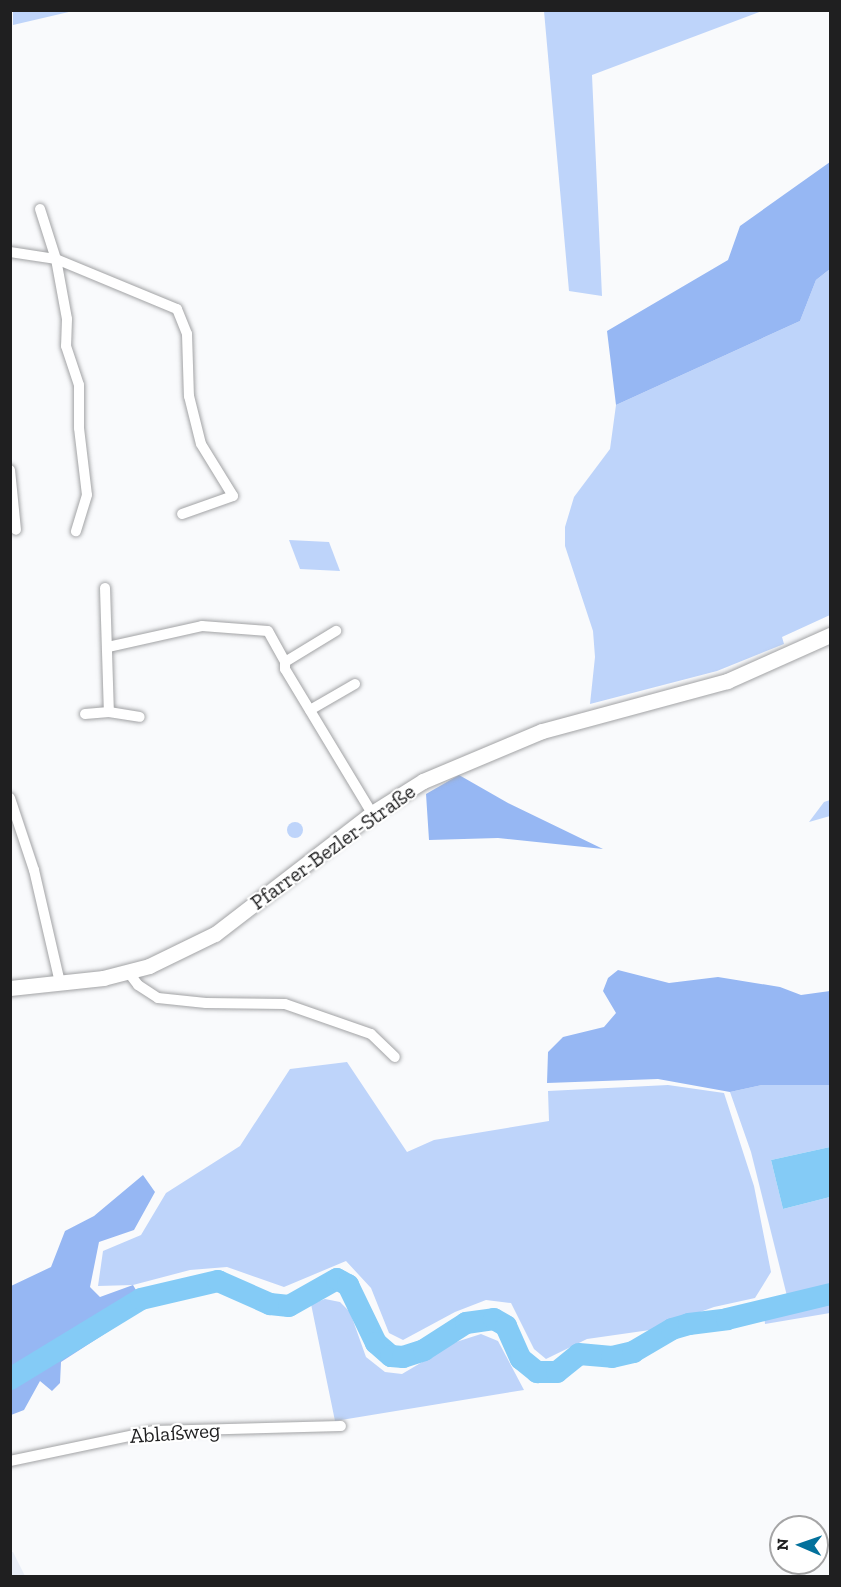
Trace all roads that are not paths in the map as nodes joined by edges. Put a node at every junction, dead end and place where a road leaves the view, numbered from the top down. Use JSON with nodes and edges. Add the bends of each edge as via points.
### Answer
{"nodes":[{"id":1,"x":40,"y":209,"type":"dead end"},
{"id":2,"x":10,"y":252,"type":"edge"},
{"id":3,"x":56,"y":259,"type":"junction"},
{"id":4,"x":10,"y":470,"type":"edge"},
{"id":5,"x":182,"y":514,"type":"dead end"},
{"id":6,"x":16,"y":530,"type":"dead end"},
{"id":7,"x":76,"y":531,"type":"dead end"},
{"id":8,"x":105,"y":588,"type":"dead end"},
{"id":9,"x":336,"y":631,"type":"dead end"},
{"id":10,"x":831,"y":635,"type":"edge"},
{"id":11,"x":108,"y":647,"type":"junction"},
{"id":12,"x":285,"y":662,"type":"junction"},
{"id":13,"x":355,"y":684,"type":"dead end"},
{"id":14,"x":310,"y":710,"type":"junction"},
{"id":15,"x":110,"y":712,"type":"junction"},
{"id":16,"x":86,"y":714,"type":"dead end"},
{"id":17,"x":140,"y":717,"type":"dead end"},
{"id":18,"x":10,"y":798,"type":"edge"},
{"id":19,"x":372,"y":813,"type":"junction"},
{"id":20,"x":129,"y":973,"type":"junction"},
{"id":21,"x":60,"y":983,"type":"junction"},
{"id":22,"x":10,"y":988,"type":"edge"},
{"id":23,"x":394,"y":1057,"type":"dead end"},
{"id":24,"x":341,"y":1426,"type":"dead end"},
{"id":25,"x":10,"y":1461,"type":"edge"}],
"edges":[{"from":1,"to":3,"type":"street"},
{"from":2,"to":3,"type":"street"},
{"from":3,"to":5,"type":"street","via":[[177,309],[184,319],[186,368],[199,437],[233,496]]},
{"from":3,"to":7,"type":"street","via":[[67,319],[66,346],[79,385],[79,428],[87,495]]},
{"from":4,"to":6,"type":"street"},
{"from":8,"to":11,"type":"street"},
{"from":9,"to":12,"type":"street"},
{"from":10,"to":19,"type":"street","name":"Pfarrer-Bezler-Straße","via":[[727,681],[542,731],[427,779]]},
{"from":11,"to":12,"type":"street","via":[[215,627],[268,631]]},
{"from":11,"to":15,"type":"street"},
{"from":12,"to":14,"type":"street","via":[[285,669]]},
{"from":13,"to":14,"type":"street"},
{"from":14,"to":19,"type":"street"},
{"from":15,"to":16,"type":"street"},
{"from":15,"to":17,"type":"street"},
{"from":18,"to":21,"type":"street","via":[[34,870]]},
{"from":19,"to":20,"type":"street","name":"Pfarrer-Bezler-Straße","via":[[215,934]]},
{"from":20,"to":21,"type":"street","name":"Pfarrer-Bezler-Straße"},
{"from":20,"to":23,"type":"street","via":[[138,985],[158,998],[285,1004],[370,1034]]},
{"from":21,"to":22,"type":"street","name":"Pfarrer-Bezler-Straße"},
{"from":24,"to":25,"type":"street","name":"Ablaßweg","via":[[153,1431]]}]}
